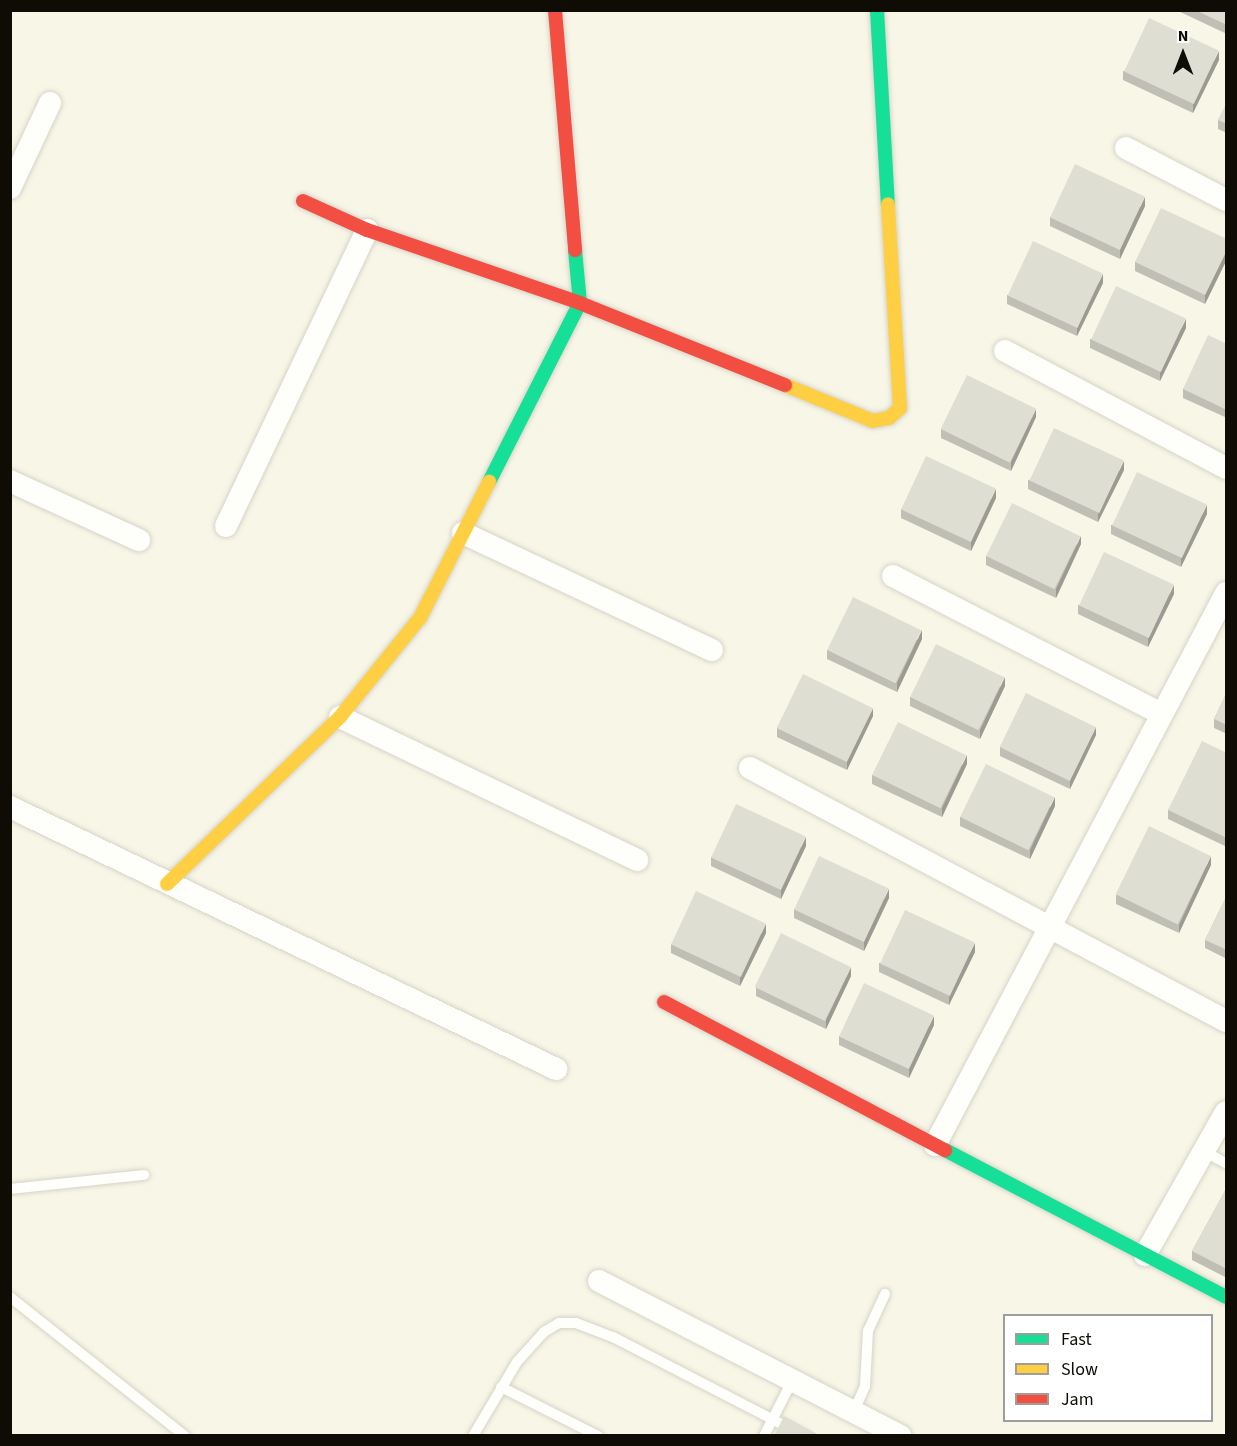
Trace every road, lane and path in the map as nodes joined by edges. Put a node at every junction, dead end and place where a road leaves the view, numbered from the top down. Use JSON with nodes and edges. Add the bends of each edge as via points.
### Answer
{"nodes":[{"id":1,"x":555,"y":10,"type":"edge"},
{"id":2,"x":877,"y":10,"type":"edge"},
{"id":3,"x":50,"y":104,"type":"dead end"},
{"id":4,"x":1126,"y":148,"type":"dead end"},
{"id":5,"x":10,"y":188,"type":"edge"},
{"id":6,"x":1227,"y":200,"type":"edge"},
{"id":7,"x":303,"y":201,"type":"dead end"},
{"id":8,"x":368,"y":230,"type":"junction"},
{"id":9,"x":580,"y":303,"type":"junction"},
{"id":10,"x":1005,"y":351,"type":"dead end"},
{"id":11,"x":1227,"y":468,"type":"edge"},
{"id":12,"x":10,"y":481,"type":"edge"},
{"id":13,"x":226,"y":525,"type":"dead end"},
{"id":14,"x":463,"y":533,"type":"junction"},
{"id":15,"x":139,"y":540,"type":"dead end"},
{"id":16,"x":893,"y":576,"type":"dead end"},
{"id":17,"x":1227,"y":593,"type":"edge"},
{"id":18,"x":712,"y":650,"type":"dead end"},
{"id":19,"x":1162,"y":714,"type":"junction"},
{"id":20,"x":340,"y":717,"type":"junction"},
{"id":21,"x":750,"y":768,"type":"dead end"},
{"id":22,"x":10,"y":807,"type":"edge"},
{"id":23,"x":637,"y":860,"type":"dead end"},
{"id":24,"x":167,"y":884,"type":"junction"},
{"id":25,"x":1050,"y":928,"type":"junction"},
{"id":26,"x":664,"y":1002,"type":"dead end"},
{"id":27,"x":1227,"y":1020,"type":"edge"},
{"id":28,"x":556,"y":1069,"type":"dead end"},
{"id":29,"x":1227,"y":1112,"type":"edge"},
{"id":30,"x":935,"y":1145,"type":"junction"},
{"id":31,"x":1204,"y":1151,"type":"junction"},
{"id":32,"x":1227,"y":1163,"type":"edge"},
{"id":33,"x":144,"y":1175,"type":"dead end"},
{"id":34,"x":10,"y":1189,"type":"edge"},
{"id":35,"x":1146,"y":1254,"type":"junction"},
{"id":36,"x":599,"y":1281,"type":"dead end"},
{"id":37,"x":885,"y":1294,"type":"dead end"},
{"id":38,"x":10,"y":1296,"type":"edge"},
{"id":39,"x":1227,"y":1297,"type":"edge"},
{"id":40,"x":792,"y":1381,"type":"junction"},
{"id":41,"x":501,"y":1387,"type":"junction"},
{"id":42,"x":854,"y":1411,"type":"junction"},
{"id":43,"x":772,"y":1419,"type":"junction"},
{"id":44,"x":185,"y":1436,"type":"edge"},
{"id":45,"x":472,"y":1436,"type":"edge"},
{"id":46,"x":598,"y":1436,"type":"edge"},
{"id":47,"x":764,"y":1436,"type":"edge"},
{"id":48,"x":805,"y":1436,"type":"edge"},
{"id":49,"x":901,"y":1436,"type":"edge"}],
"edges":[{"from":1,"to":9,"type":"street"},
{"from":2,"to":9,"type":"street","via":[[900,408],[895,413],[873,421]]},
{"from":3,"to":5,"type":"street"},
{"from":4,"to":6,"type":"street"},
{"from":7,"to":8,"type":"street"},
{"from":8,"to":9,"type":"street"},
{"from":8,"to":13,"type":"street"},
{"from":9,"to":14,"type":"street"},
{"from":10,"to":11,"type":"street"},
{"from":12,"to":15,"type":"street"},
{"from":14,"to":18,"type":"street"},
{"from":14,"to":20,"type":"street","via":[[420,618]]},
{"from":16,"to":19,"type":"street"},
{"from":17,"to":19,"type":"street"},
{"from":19,"to":25,"type":"street"},
{"from":20,"to":23,"type":"street"},
{"from":20,"to":24,"type":"street"},
{"from":21,"to":25,"type":"street"},
{"from":22,"to":24,"type":"street"},
{"from":24,"to":28,"type":"street"},
{"from":25,"to":27,"type":"street"},
{"from":25,"to":30,"type":"street"},
{"from":26,"to":30,"type":"street"},
{"from":29,"to":31,"type":"street"},
{"from":30,"to":35,"type":"street"},
{"from":31,"to":32,"type":"lane"},
{"from":31,"to":35,"type":"street"},
{"from":33,"to":34,"type":"lane"},
{"from":35,"to":39,"type":"street"},
{"from":36,"to":40,"type":"street"},
{"from":37,"to":42,"type":"lane","via":[[868,1331],[865,1386]]},
{"from":38,"to":44,"type":"lane"},
{"from":40,"to":42,"type":"street"},
{"from":40,"to":43,"type":"lane"},
{"from":41,"to":43,"type":"lane","via":[[544,1332],[559,1323],[576,1323],[613,1337]]},
{"from":41,"to":45,"type":"lane"},
{"from":41,"to":46,"type":"lane"},
{"from":42,"to":49,"type":"street"},
{"from":43,"to":47,"type":"lane"},
{"from":43,"to":48,"type":"lane"}]}
